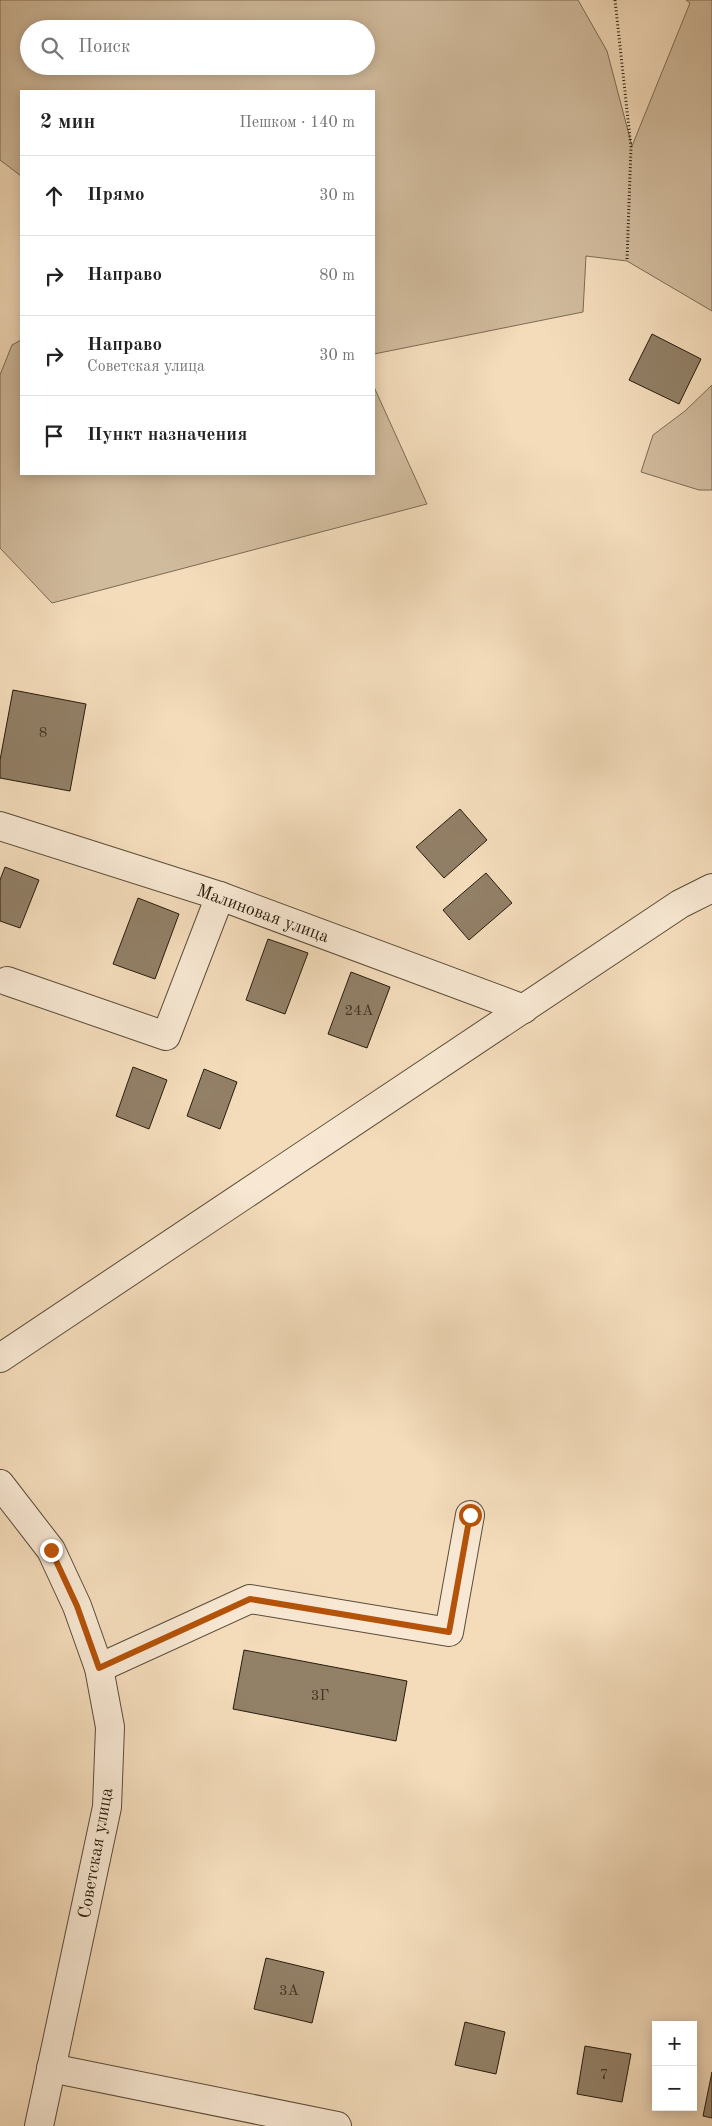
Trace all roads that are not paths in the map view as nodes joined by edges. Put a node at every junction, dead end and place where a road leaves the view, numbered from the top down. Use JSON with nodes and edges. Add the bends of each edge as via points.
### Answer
{"nodes":[{"id":1,"x":0,"y":826,"type":"edge"},
{"id":2,"x":712,"y":888,"type":"edge"},
{"id":3,"x":220,"y":896,"type":"junction"},
{"id":4,"x":8,"y":981,"type":"dead end"},
{"id":5,"x":524,"y":1009,"type":"junction"},
{"id":6,"x":0,"y":1358,"type":"edge"},
{"id":7,"x":0,"y":1484,"type":"edge"},
{"id":8,"x":470,"y":1515,"type":"dead end"},
{"id":9,"x":99,"y":1668,"type":"junction"},
{"id":10,"x":51,"y":2068,"type":"junction"},
{"id":11,"x":40,"y":2126,"type":"edge"},
{"id":12,"x":337,"y":2126,"type":"edge"}],
"edges":[{"from":1,"to":3,"type":"street","name":"Малиновая улица"},
{"from":2,"to":5,"type":"street","via":[[680,904]]},
{"from":3,"to":4,"type":"street","via":[[166,1036]]},
{"from":3,"to":5,"type":"street","name":"Малиновая улица"},
{"from":5,"to":6,"type":"street"},
{"from":7,"to":9,"type":"street","name":"Советская улица","via":[[51,1550],[77,1606]]},
{"from":8,"to":9,"type":"street","via":[[449,1632],[250,1599]]},
{"from":9,"to":10,"type":"street","name":"Советская улица","via":[[110,1727],[107,1807]]},
{"from":10,"to":11,"type":"street","name":"Советская улица"},
{"from":10,"to":12,"type":"street"}]}
